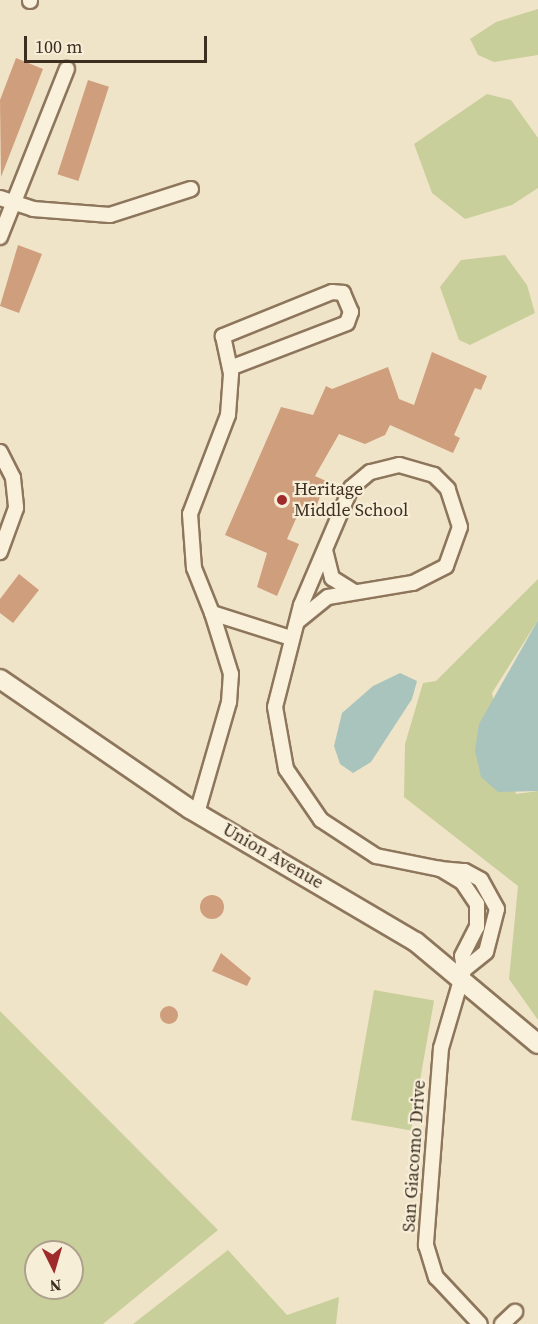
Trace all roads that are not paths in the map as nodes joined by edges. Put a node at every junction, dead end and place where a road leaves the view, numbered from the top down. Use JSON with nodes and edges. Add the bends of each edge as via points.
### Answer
{"nodes":[{"id":1,"x":67,"y":69,"type":"dead end"},
{"id":2,"x":191,"y":189,"type":"dead end"},
{"id":3,"x":6,"y":201,"type":"edge"},
{"id":4,"x":0,"y":237,"type":"edge"},
{"id":5,"x":230,"y":368,"type":"junction"},
{"id":6,"x":0,"y":453,"type":"edge"},
{"id":7,"x":325,"y":550,"type":"junction"},
{"id":8,"x":0,"y":552,"type":"edge"},
{"id":9,"x":352,"y":591,"type":"junction"},
{"id":10,"x":212,"y":613,"type":"junction"},
{"id":11,"x":298,"y":621,"type":"junction"},
{"id":12,"x":291,"y":638,"type":"junction"},
{"id":13,"x":0,"y":679,"type":"edge"},
{"id":14,"x":197,"y":813,"type":"junction"},
{"id":15,"x":440,"y":869,"type":"junction"},
{"id":16,"x":463,"y":973,"type":"junction"},
{"id":17,"x":538,"y":1044,"type":"edge"},
{"id":18,"x":515,"y":1312,"type":"dead end"},
{"id":19,"x":480,"y":1324,"type":"edge"},
{"id":20,"x":502,"y":1324,"type":"edge"}],
"edges":[{"from":1,"to":3,"type":"street"},
{"from":2,"to":3,"type":"street","via":[[110,215]]},
{"from":3,"to":4,"type":"street"},
{"from":5,"to":5,"type":"street","via":[[227,333],[332,292],[347,298],[347,323]]},
{"from":5,"to":10,"type":"street","via":[[228,414],[196,494],[189,525],[198,585]]},
{"from":6,"to":8,"type":"street","via":[[16,491],[14,524]]},
{"from":7,"to":9,"type":"street","via":[[332,578]]},
{"from":7,"to":9,"type":"street","via":[[351,488],[370,472],[399,465],[416,467],[448,489],[460,527],[446,566],[413,583]]},
{"from":7,"to":11,"type":"street"},
{"from":9,"to":11,"type":"street","via":[[328,597]]},
{"from":10,"to":12,"type":"street"},
{"from":10,"to":14,"type":"street","via":[[225,646],[230,693]]},
{"from":11,"to":12,"type":"street"},
{"from":12,"to":15,"type":"street","via":[[274,707],[282,756],[301,796],[333,831],[359,849]]},
{"from":13,"to":14,"type":"street","name":"Union Avenue"},
{"from":14,"to":16,"type":"street","name":"Union Avenue","via":[[337,893]]},
{"from":15,"to":16,"type":"street","name":"San Giacomo Drive","via":[[462,882],[477,904],[477,927],[462,956]]},
{"from":15,"to":16,"type":"street","via":[[465,871],[481,880],[497,909],[486,952]]},
{"from":16,"to":17,"type":"street","name":"Union Avenue"},
{"from":16,"to":19,"type":"street","name":"San Giacomo Drive","via":[[441,1048],[426,1245],[436,1276]]},
{"from":18,"to":20,"type":"street"}]}
